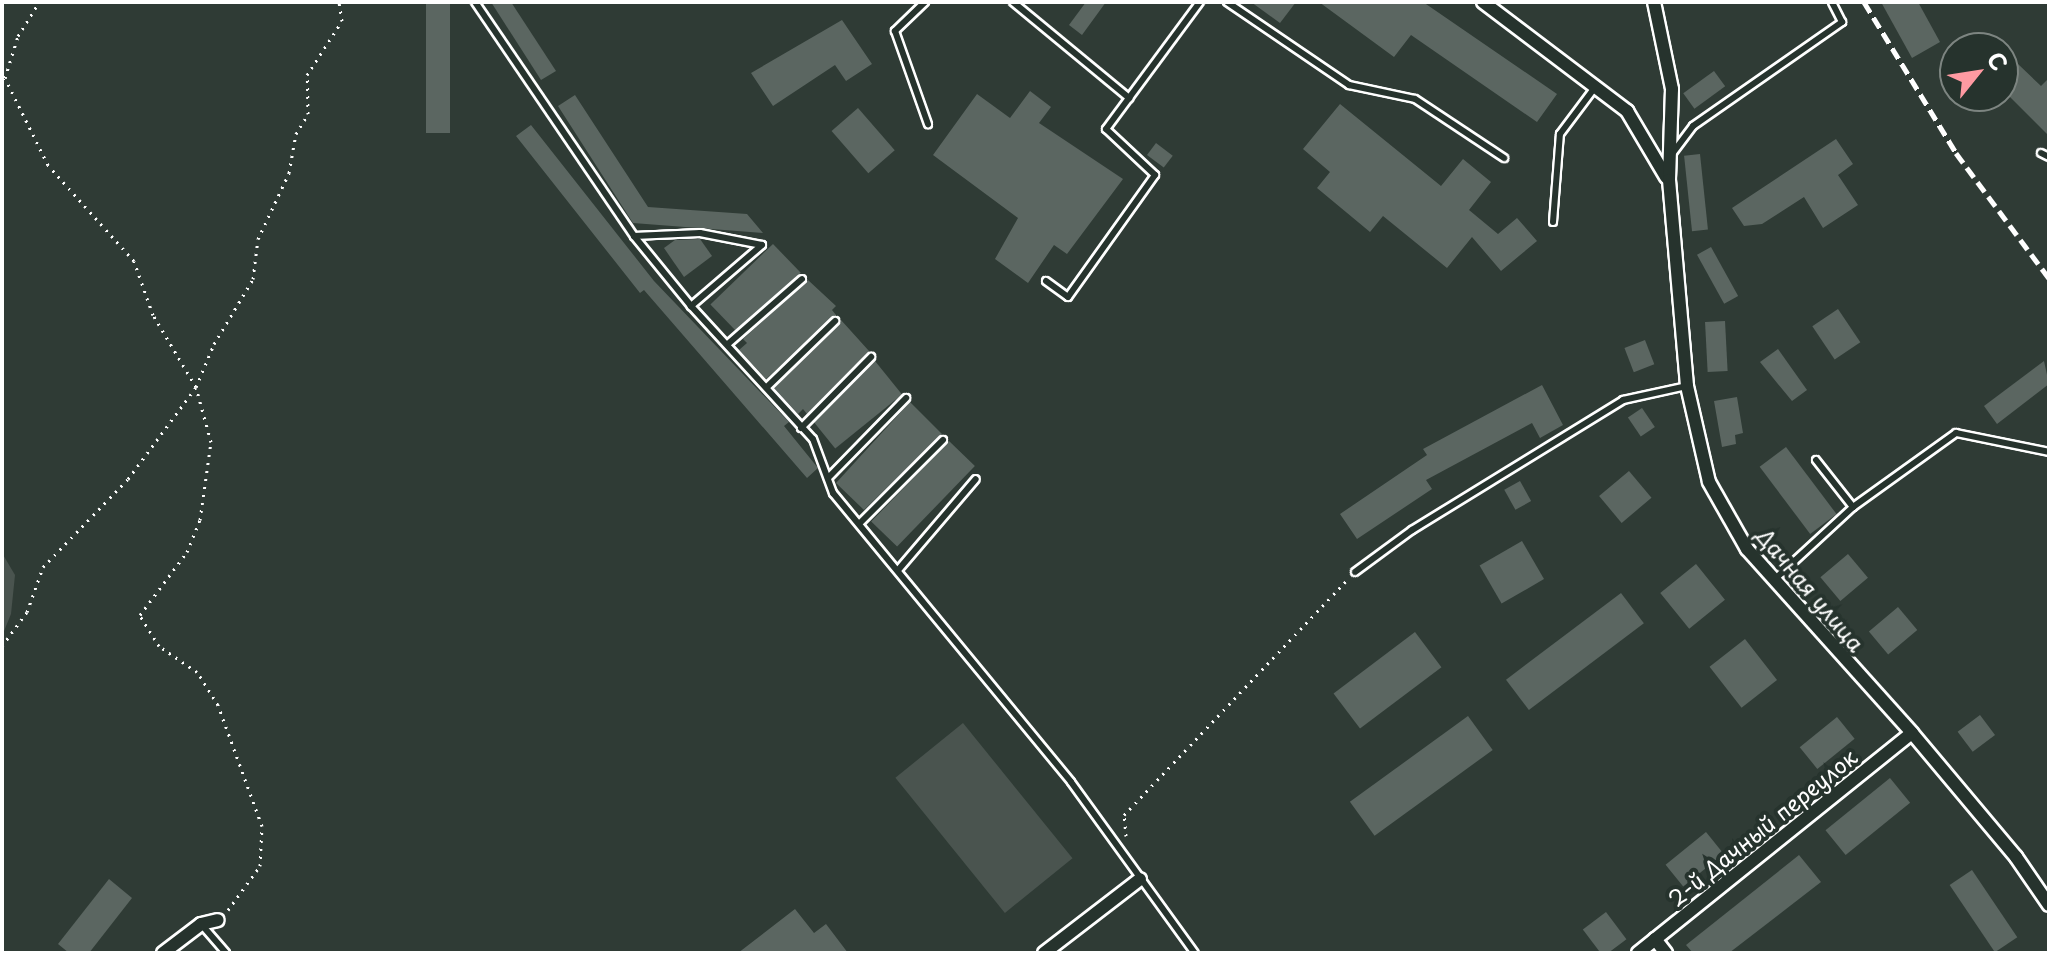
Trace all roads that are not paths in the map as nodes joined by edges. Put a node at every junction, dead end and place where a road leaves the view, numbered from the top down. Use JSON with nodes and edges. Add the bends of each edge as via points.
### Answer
{"nodes":[{"id":1,"x":475,"y":2,"type":"edge"},
{"id":2,"x":925,"y":2,"type":"edge"},
{"id":3,"x":1013,"y":2,"type":"edge"},
{"id":4,"x":1200,"y":2,"type":"edge"},
{"id":5,"x":1227,"y":2,"type":"edge"},
{"id":6,"x":1483,"y":2,"type":"edge"},
{"id":7,"x":1654,"y":2,"type":"edge"},
{"id":8,"x":1832,"y":2,"type":"edge"},
{"id":9,"x":1596,"y":86,"type":"junction"},
{"id":10,"x":1129,"y":98,"type":"junction"},
{"id":11,"x":928,"y":124,"type":"dead end"},
{"id":12,"x":2041,"y":153,"type":"dead end"},
{"id":13,"x":2049,"y":157,"type":"edge"},
{"id":14,"x":1504,"y":158,"type":"dead end"},
{"id":15,"x":1668,"y":160,"type":"junction"},
{"id":16,"x":1669,"y":180,"type":"junction"},
{"id":17,"x":1553,"y":222,"type":"dead end"},
{"id":18,"x":634,"y":236,"type":"junction"},
{"id":19,"x":802,"y":279,"type":"dead end"},
{"id":20,"x":1046,"y":281,"type":"dead end"},
{"id":21,"x":691,"y":306,"type":"junction"},
{"id":22,"x":835,"y":321,"type":"dead end"},
{"id":23,"x":729,"y":343,"type":"junction"},
{"id":24,"x":871,"y":357,"type":"dead end"},
{"id":25,"x":1687,"y":386,"type":"junction"},
{"id":26,"x":767,"y":387,"type":"junction"},
{"id":27,"x":906,"y":398,"type":"dead end"},
{"id":28,"x":801,"y":428,"type":"junction"},
{"id":29,"x":943,"y":440,"type":"dead end"},
{"id":30,"x":2049,"y":452,"type":"edge"},
{"id":31,"x":1816,"y":460,"type":"dead end"},
{"id":32,"x":828,"y":478,"type":"junction"},
{"id":33,"x":976,"y":479,"type":"dead end"},
{"id":34,"x":1853,"y":507,"type":"junction"},
{"id":35,"x":861,"y":522,"type":"junction"},
{"id":36,"x":899,"y":569,"type":"junction"},
{"id":37,"x":1355,"y":572,"type":"road end"},
{"id":38,"x":1773,"y":581,"type":"junction"},
{"id":39,"x":1912,"y":733,"type":"junction"},
{"id":40,"x":1140,"y":879,"type":"junction"},
{"id":41,"x":2049,"y":905,"type":"edge"},
{"id":42,"x":218,"y":920,"type":"road end"},
{"id":43,"x":201,"y":924,"type":"junction"},
{"id":44,"x":1655,"y":939,"type":"junction"},
{"id":45,"x":163,"y":953,"type":"edge"},
{"id":46,"x":226,"y":953,"type":"edge"},
{"id":47,"x":1044,"y":953,"type":"edge"},
{"id":48,"x":1195,"y":953,"type":"edge"},
{"id":49,"x":1638,"y":953,"type":"edge"},
{"id":50,"x":1666,"y":953,"type":"edge"}],
"edges":[{"from":1,"to":18,"type":"lane"},
{"from":2,"to":11,"type":"lane","via":[[895,31]]},
{"from":3,"to":10,"type":"lane"},
{"from":4,"to":10,"type":"lane"},
{"from":5,"to":14,"type":"lane","via":[[1349,85],[1415,99]]},
{"from":6,"to":9,"type":"street"},
{"from":7,"to":15,"type":"street","name":"Дачная улица","via":[[1672,89]]},
{"from":8,"to":15,"type":"lane","via":[[1842,22],[1693,126]]},
{"from":9,"to":16,"type":"street","via":[[1627,111]]},
{"from":9,"to":17,"type":"lane","via":[[1560,134]]},
{"from":10,"to":20,"type":"lane","via":[[1106,129],[1155,175],[1068,297]]},
{"from":12,"to":13,"type":"lane"},
{"from":15,"to":16,"type":"street","name":"Дачная улица"},
{"from":16,"to":25,"type":"street","name":"Дачная улица"},
{"from":18,"to":21,"type":"lane"},
{"from":18,"to":21,"type":"lane","via":[[700,233],[762,245]]},
{"from":19,"to":23,"type":"lane"},
{"from":21,"to":23,"type":"lane"},
{"from":22,"to":26,"type":"lane"},
{"from":23,"to":26,"type":"lane"},
{"from":24,"to":28,"type":"lane"},
{"from":25,"to":37,"type":"lane","via":[[1623,400],[1412,530]]},
{"from":25,"to":38,"type":"street","name":"Дачная улица","via":[[1709,482],[1747,549]]},
{"from":26,"to":28,"type":"lane"},
{"from":27,"to":32,"type":"lane"},
{"from":28,"to":32,"type":"lane","via":[[813,439]]},
{"from":29,"to":35,"type":"lane"},
{"from":30,"to":34,"type":"lane","via":[[1956,433]]},
{"from":31,"to":34,"type":"lane"},
{"from":32,"to":35,"type":"lane","via":[[833,493]]},
{"from":33,"to":36,"type":"lane"},
{"from":34,"to":38,"type":"lane"},
{"from":35,"to":36,"type":"lane"},
{"from":36,"to":40,"type":"lane"},
{"from":38,"to":39,"type":"street","name":"Дачная улица"},
{"from":39,"to":41,"type":"street","name":"Дачная улица"},
{"from":39,"to":44,"type":"street","name":"2-й Дачный переулок"},
{"from":40,"to":47,"type":"street"},
{"from":40,"to":48,"type":"lane"},
{"from":42,"to":43,"type":"street"},
{"from":43,"to":45,"type":"street"},
{"from":43,"to":46,"type":"lane"},
{"from":44,"to":49,"type":"street","name":"2-й Дачный переулок"},
{"from":44,"to":50,"type":"street"}]}
